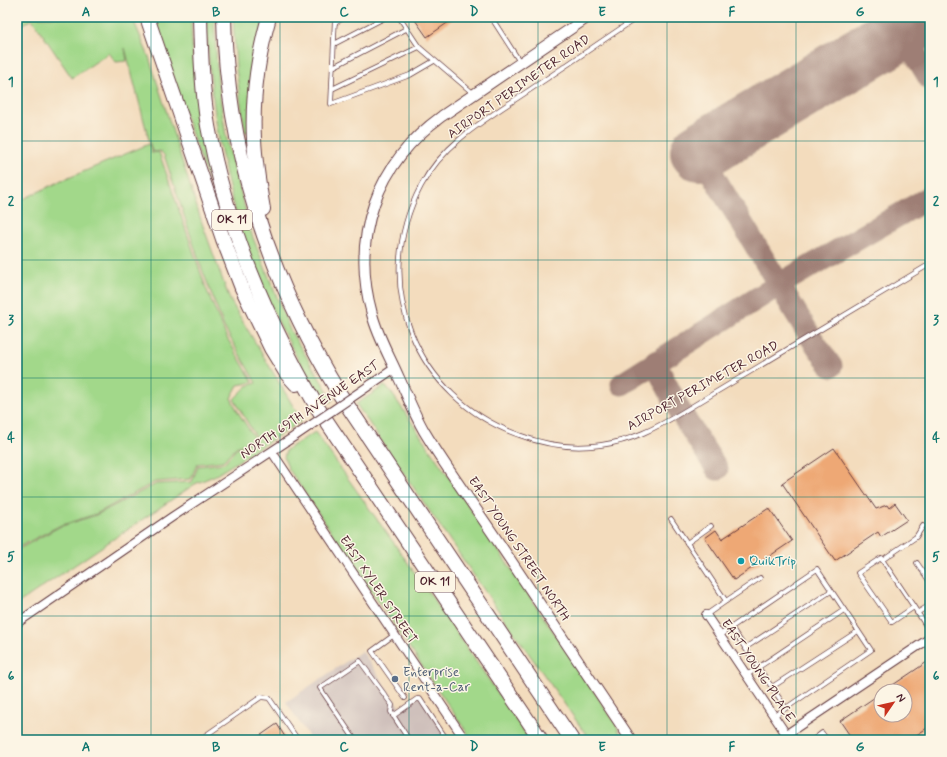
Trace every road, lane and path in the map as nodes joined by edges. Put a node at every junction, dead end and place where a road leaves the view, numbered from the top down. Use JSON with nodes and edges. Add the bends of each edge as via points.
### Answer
{"nodes":[{"id":1,"x":147,"y":17,"type":"edge"},
{"id":2,"x":200,"y":17,"type":"edge"},
{"id":3,"x":224,"y":17,"type":"edge"},
{"id":4,"x":269,"y":17,"type":"edge"},
{"id":5,"x":335,"y":17,"type":"edge"},
{"id":6,"x":345,"y":17,"type":"edge"},
{"id":7,"x":386,"y":17,"type":"edge"},
{"id":8,"x":398,"y":17,"type":"edge"},
{"id":9,"x":491,"y":17,"type":"edge"},
{"id":10,"x":588,"y":17,"type":"edge"},
{"id":11,"x":638,"y":17,"type":"edge"},
{"id":12,"x":335,"y":23,"type":"junction"},
{"id":13,"x":406,"y":29,"type":"junction"},
{"id":14,"x":334,"y":44,"type":"junction"},
{"id":15,"x":419,"y":47,"type":"junction"},
{"id":16,"x":434,"y":61,"type":"junction"},
{"id":17,"x":521,"y":63,"type":"junction"},
{"id":18,"x":333,"y":67,"type":"junction"},
{"id":19,"x":332,"y":89,"type":"junction"},
{"id":20,"x":474,"y":94,"type":"junction"},
{"id":21,"x":268,"y":249,"type":"junction"},
{"id":22,"x":930,"y":264,"type":"edge"},
{"id":23,"x":395,"y":368,"type":"junction"},
{"id":24,"x":316,"y":407,"type":"junction"},
{"id":25,"x":272,"y":452,"type":"junction"},
{"id":26,"x":670,"y":518,"type":"dead end"},
{"id":27,"x":711,"y":526,"type":"dead end"},
{"id":28,"x":923,"y":526,"type":"dead end"},
{"id":29,"x":687,"y":543,"type":"junction"},
{"id":30,"x":882,"y":560,"type":"junction"},
{"id":31,"x":917,"y":563,"type":"dead end"},
{"id":32,"x":760,"y":578,"type":"dead end"},
{"id":33,"x":930,"y":582,"type":"edge"},
{"id":34,"x":831,"y":591,"type":"junction"},
{"id":35,"x":726,"y":601,"type":"junction"},
{"id":36,"x":930,"y":605,"type":"edge"},
{"id":37,"x":914,"y":607,"type":"junction"},
{"id":38,"x":844,"y":610,"type":"junction"},
{"id":39,"x":917,"y":613,"type":"junction"},
{"id":40,"x":706,"y":615,"type":"joint"},
{"id":41,"x":17,"y":623,"type":"edge"},
{"id":42,"x":731,"y":627,"type":"junction"},
{"id":43,"x":858,"y":631,"type":"junction"},
{"id":44,"x":930,"y":632,"type":"edge"},
{"id":45,"x":394,"y":635,"type":"junction"},
{"id":46,"x":719,"y":635,"type":"junction"},
{"id":47,"x":930,"y":638,"type":"edge"},
{"id":48,"x":745,"y":648,"type":"junction"},
{"id":49,"x":520,"y":663,"type":"junction"},
{"id":50,"x":758,"y":668,"type":"junction"},
{"id":51,"x":747,"y":675,"type":"junction"},
{"id":52,"x":772,"y":687,"type":"junction"},
{"id":53,"x":405,"y":698,"type":"dead end"},
{"id":54,"x":786,"y":708,"type":"junction"},
{"id":55,"x":393,"y":716,"type":"junction"},
{"id":56,"x":774,"y":716,"type":"junction"},
{"id":57,"x":788,"y":737,"type":"edge"},
{"id":58,"x":199,"y":740,"type":"edge"},
{"id":59,"x":298,"y":740,"type":"edge"},
{"id":60,"x":355,"y":740,"type":"edge"},
{"id":61,"x":409,"y":740,"type":"edge"},
{"id":62,"x":447,"y":740,"type":"edge"},
{"id":63,"x":465,"y":740,"type":"edge"},
{"id":64,"x":541,"y":740,"type":"edge"},
{"id":65,"x":572,"y":740,"type":"edge"},
{"id":66,"x":583,"y":740,"type":"edge"},
{"id":67,"x":631,"y":740,"type":"edge"},
{"id":68,"x":778,"y":740,"type":"edge"},
{"id":69,"x":813,"y":740,"type":"edge"},
{"id":70,"x":827,"y":740,"type":"edge"}],
"edges":[{"from":1,"to":24,"type":"highway","via":[[242,288],[287,374]]},
{"from":2,"to":24,"type":"highway","number":"OK 11","via":[[206,112],[240,248],[262,303]]},
{"from":3,"to":21,"type":"highway","number":"OK 11","via":[[228,79],[239,145]]},
{"from":4,"to":21,"type":"highway","via":[[256,75],[254,138]]},
{"from":5,"to":12,"type":"lane"},
{"from":6,"to":12,"type":"lane"},
{"from":7,"to":14,"type":"lane"},
{"from":8,"to":13,"type":"lane"},
{"from":9,"to":17,"type":"lane"},
{"from":10,"to":17,"type":"street","name":"NORTH 69TH AVENUE EAST"},
{"from":11,"to":22,"type":"lane","name":"AIRPORT PERIMETER ROAD","via":[[472,129],[437,162],[422,184],[406,222],[401,248],[402,300],[410,332],[428,367],[456,399],[498,428],[528,438],[574,446],[600,446],[624,441],[647,432],[681,413]]},
{"from":12,"to":14,"type":"lane"},
{"from":13,"to":15,"type":"lane"},
{"from":13,"to":18,"type":"lane"},
{"from":14,"to":18,"type":"lane"},
{"from":15,"to":16,"type":"lane"},
{"from":15,"to":19,"type":"lane"},
{"from":16,"to":19,"type":"lane","via":[[410,75],[331,104]]},
{"from":16,"to":20,"type":"lane"},
{"from":17,"to":20,"type":"street","name":"NORTH 69TH AVENUE EAST"},
{"from":18,"to":19,"type":"lane"},
{"from":20,"to":23,"type":"street","name":"NORTH 69TH AVENUE EAST","via":[[427,126],[409,144],[388,172],[371,211],[364,252],[367,292],[372,315]]},
{"from":21,"to":49,"type":"highway","number":"OK 11","via":[[291,304],[322,366]]},
{"from":23,"to":25,"type":"street","name":"NORTH 69TH AVENUE EAST","bridge":true},
{"from":23,"to":67,"type":"street","name":"EAST YOUNG STREET NORTH","via":[[423,430]]},
{"from":24,"to":64,"type":"highway","number":"OK 11"},
{"from":25,"to":41,"type":"street","name":"NORTH 69TH AVENUE EAST"},
{"from":25,"to":45,"type":"street","name":"EAST XYLER STREET"},
{"from":26,"to":29,"type":"lane"},
{"from":27,"to":29,"type":"lane"},
{"from":28,"to":30,"type":"lane","via":[[916,537]]},
{"from":29,"to":35,"type":"lane"},
{"from":30,"to":37,"type":"lane"},
{"from":30,"to":37,"type":"lane","via":[[881,558],[858,573],[892,622]]},
{"from":31,"to":33,"type":"lane"},
{"from":32,"to":35,"type":"lane"},
{"from":34,"to":38,"type":"lane"},
{"from":34,"to":42,"type":"lane","via":[[817,570]]},
{"from":34,"to":48,"type":"lane"},
{"from":35,"to":40,"type":"lane"},
{"from":36,"to":39,"type":"lane"},
{"from":37,"to":39,"type":"lane"},
{"from":38,"to":43,"type":"lane"},
{"from":38,"to":50,"type":"lane"},
{"from":39,"to":44,"type":"lane"},
{"from":40,"to":46,"type":"street","name":"EAST YOUNG PLACE"},
{"from":42,"to":46,"type":"lane"},
{"from":42,"to":48,"type":"lane"},
{"from":43,"to":52,"type":"lane"},
{"from":43,"to":54,"type":"lane","via":[[871,650]]},
{"from":45,"to":53,"type":"lane","via":[[372,651]]},
{"from":45,"to":63,"type":"street","name":"EAST XYLER STREET"},
{"from":46,"to":51,"type":"street","name":"EAST YOUNG PLACE"},
{"from":47,"to":57,"type":"street"},
{"from":48,"to":50,"type":"lane"},
{"from":49,"to":65,"type":"highway","number":"OK 11"},
{"from":49,"to":66,"type":"highway"},
{"from":50,"to":51,"type":"lane"},
{"from":50,"to":52,"type":"lane"},
{"from":51,"to":56,"type":"street","name":"EAST YOUNG PLACE"},
{"from":52,"to":54,"type":"lane"},
{"from":54,"to":56,"type":"lane"},
{"from":55,"to":60,"type":"lane","via":[[392,705],[360,661],[320,688]]},
{"from":55,"to":61,"type":"lane"},
{"from":55,"to":62,"type":"lane","via":[[420,699]]},
{"from":56,"to":57,"type":"street","name":"EAST YOUNG PLACE"},
{"from":57,"to":68,"type":"street"},
{"from":58,"to":59,"type":"lane","via":[[261,697],[269,698]]},
{"from":69,"to":70,"type":"lane","via":[[822,733]]}]}
